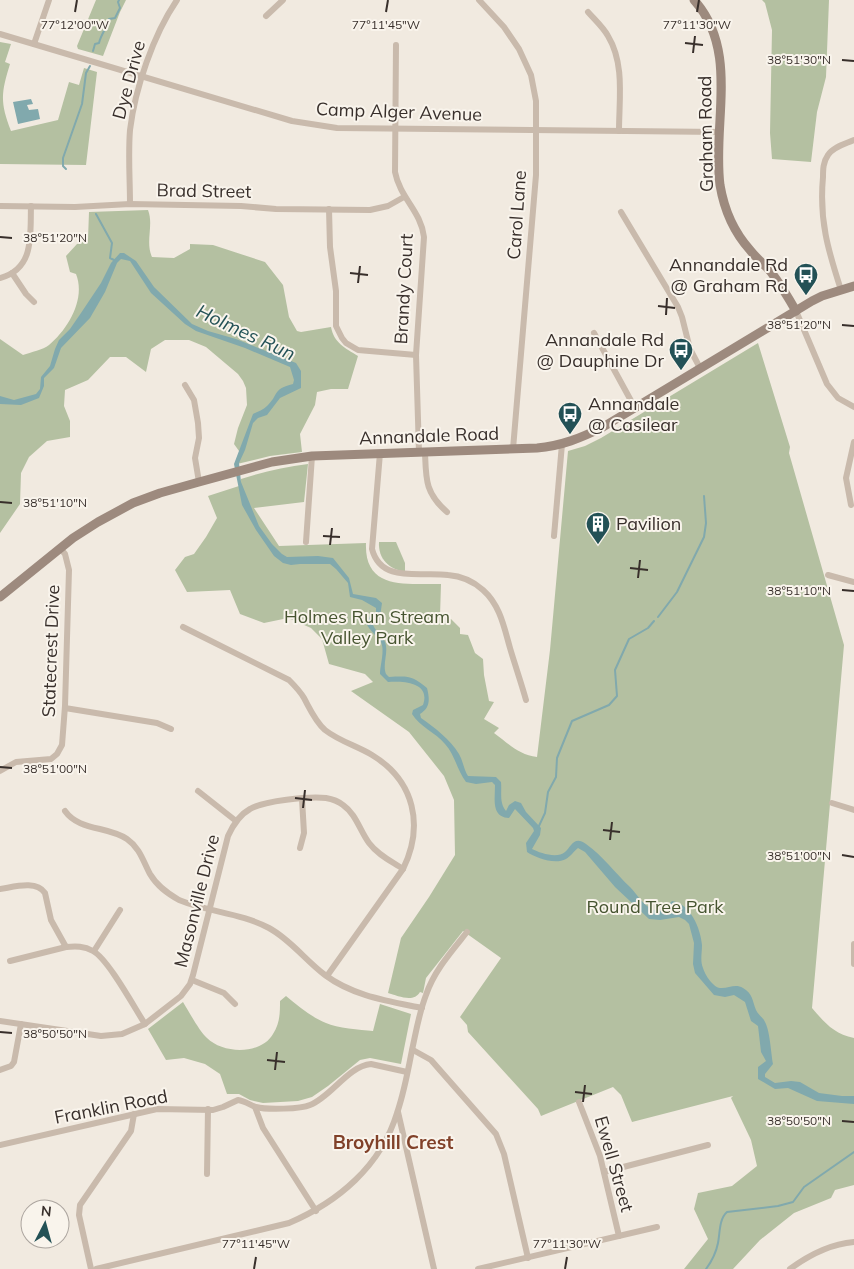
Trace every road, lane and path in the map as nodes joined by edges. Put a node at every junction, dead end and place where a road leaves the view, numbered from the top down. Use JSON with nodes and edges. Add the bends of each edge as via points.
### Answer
{"nodes":[{"id":1,"x":49,"y":0,"type":"edge"},
{"id":2,"x":177,"y":0,"type":"edge"},
{"id":3,"x":283,"y":0,"type":"edge"},
{"id":4,"x":480,"y":0,"type":"edge"},
{"id":5,"x":694,"y":0,"type":"edge"},
{"id":6,"x":588,"y":12,"type":"dead end"},
{"id":7,"x":266,"y":16,"type":"dead end"},
{"id":8,"x":0,"y":34,"type":"edge"},
{"id":9,"x":34,"y":44,"type":"junction"},
{"id":10,"x":396,"y":45,"type":"dead end"},
{"id":11,"x":143,"y":77,"type":"junction"},
{"id":12,"x":396,"y":128,"type":"junction"},
{"id":13,"x":536,"y":130,"type":"junction"},
{"id":14,"x":619,"y":131,"type":"junction"},
{"id":15,"x":720,"y":132,"type":"junction"},
{"id":16,"x":854,"y":140,"type":"edge"},
{"id":17,"x":404,"y":197,"type":"junction"},
{"id":18,"x":130,"y":204,"type":"junction"},
{"id":19,"x":0,"y":206,"type":"edge"},
{"id":20,"x":31,"y":206,"type":"junction"},
{"id":21,"x":329,"y":209,"type":"junction"},
{"id":22,"x":620,"y":212,"type":"dead end"},
{"id":23,"x":12,"y":274,"type":"junction"},
{"id":24,"x":0,"y":278,"type":"edge"},
{"id":25,"x":854,"y":286,"type":"edge"},
{"id":26,"x":841,"y":290,"type":"junction"},
{"id":27,"x":34,"y":302,"type":"dead end"},
{"id":28,"x":796,"y":311,"type":"junction"},
{"id":29,"x":594,"y":333,"type":"dead end"},
{"id":30,"x":416,"y":355,"type":"junction"},
{"id":31,"x":700,"y":368,"type":"junction"},
{"id":32,"x":185,"y":385,"type":"dead end"},
{"id":33,"x":854,"y":407,"type":"edge"},
{"id":34,"x":635,"y":408,"type":"junction"},
{"id":35,"x":854,"y":442,"type":"edge"},
{"id":36,"x":562,"y":444,"type":"junction"},
{"id":37,"x":513,"y":449,"type":"junction"},
{"id":38,"x":422,"y":452,"type":"junction"},
{"id":39,"x":380,"y":453,"type":"junction"},
{"id":40,"x":312,"y":456,"type":"junction"},
{"id":41,"x":199,"y":482,"type":"junction"},
{"id":42,"x":851,"y":505,"type":"dead end"},
{"id":43,"x":447,"y":512,"type":"dead end"},
{"id":44,"x":554,"y":536,"type":"dead end"},
{"id":45,"x":306,"y":542,"type":"dead end"},
{"id":46,"x":60,"y":548,"type":"junction"},
{"id":47,"x":828,"y":574,"type":"dead end"},
{"id":48,"x":854,"y":582,"type":"edge"},
{"id":49,"x":0,"y":597,"type":"edge"},
{"id":50,"x":183,"y":628,"type":"dead end"},
{"id":51,"x":526,"y":700,"type":"dead end"},
{"id":52,"x":65,"y":708,"type":"junction"},
{"id":53,"x":171,"y":729,"type":"dead end"},
{"id":54,"x":0,"y":770,"type":"edge"},
{"id":55,"x":198,"y":790,"type":"dead end"},
{"id":56,"x":302,"y":799,"type":"junction"},
{"id":57,"x":832,"y":803,"type":"dead end"},
{"id":58,"x":854,"y":810,"type":"edge"},
{"id":59,"x":65,"y":811,"type":"dead end"},
{"id":60,"x":236,"y":821,"type":"junction"},
{"id":61,"x":300,"y":848,"type":"dead end"},
{"id":62,"x":403,"y":869,"type":"junction"},
{"id":63,"x":0,"y":889,"type":"edge"},
{"id":64,"x":210,"y":909,"type":"junction"},
{"id":65,"x":120,"y":910,"type":"dead end"},
{"id":66,"x":467,"y":932,"type":"dead end"},
{"id":67,"x":854,"y":944,"type":"edge"},
{"id":68,"x":66,"y":947,"type":"junction"},
{"id":69,"x":94,"y":952,"type":"junction"},
{"id":70,"x":10,"y":962,"type":"dead end"},
{"id":71,"x":854,"y":964,"type":"edge"},
{"id":72,"x":327,"y":976,"type":"junction"},
{"id":73,"x":192,"y":980,"type":"junction"},
{"id":74,"x":236,"y":1004,"type":"dead end"},
{"id":75,"x":422,"y":1008,"type":"junction"},
{"id":76,"x":0,"y":1021,"type":"edge"},
{"id":77,"x":21,"y":1024,"type":"junction"},
{"id":78,"x":145,"y":1024,"type":"junction"},
{"id":79,"x":412,"y":1050,"type":"junction"},
{"id":80,"x":0,"y":1070,"type":"edge"},
{"id":81,"x":407,"y":1072,"type":"junction"},
{"id":82,"x":579,"y":1102,"type":"dead end"},
{"id":83,"x":255,"y":1107,"type":"junction"},
{"id":84,"x":208,"y":1109,"type":"junction"},
{"id":85,"x":398,"y":1112,"type":"junction"},
{"id":86,"x":134,"y":1114,"type":"junction"},
{"id":87,"x":0,"y":1145,"type":"edge"},
{"id":88,"x":708,"y":1145,"type":"dead end"},
{"id":89,"x":604,"y":1172,"type":"junction"},
{"id":90,"x":207,"y":1174,"type":"dead end"},
{"id":91,"x":316,"y":1211,"type":"junction"},
{"id":92,"x":657,"y":1228,"type":"dead end"},
{"id":93,"x":619,"y":1236,"type":"junction"},
{"id":94,"x":854,"y":1242,"type":"edge"},
{"id":95,"x":528,"y":1258,"type":"junction"},
{"id":96,"x":91,"y":1269,"type":"edge"},
{"id":97,"x":96,"y":1269,"type":"edge"},
{"id":98,"x":434,"y":1269,"type":"edge"},
{"id":99,"x":478,"y":1269,"type":"edge"},
{"id":100,"x":790,"y":1269,"type":"edge"}],
"edges":[{"from":1,"to":9,"type":"street"},
{"from":2,"to":11,"type":"street","name":"Dye Drive","via":[[156,38]]},
{"from":3,"to":7,"type":"street"},
{"from":4,"to":13,"type":"street","name":"Carol Lane","via":[[512,38],[526,61],[534,88]]},
{"from":5,"to":15,"type":"main road","name":"Graham Road","via":[[710,24],[718,46]]},
{"from":6,"to":14,"type":"street","via":[[608,36],[616,55]]},
{"from":8,"to":9,"type":"street","name":"Camp Alger Avenue"},
{"from":9,"to":11,"type":"street","name":"Camp Alger Avenue"},
{"from":10,"to":12,"type":"street","name":"Brandy Court"},
{"from":11,"to":12,"type":"street","name":"Camp Alger Avenue","via":[[309,125]]},
{"from":11,"to":18,"type":"street","name":"Dye Drive","via":[[130,130]]},
{"from":12,"to":13,"type":"street","name":"Camp Alger Avenue"},
{"from":12,"to":17,"type":"street","name":"Brandy Court","via":[[395,172]]},
{"from":13,"to":14,"type":"street","name":"Camp Alger Avenue"},
{"from":13,"to":37,"type":"street","name":"Carol Lane","via":[[535,184]]},
{"from":14,"to":15,"type":"street","name":"Camp Alger Avenue"},
{"from":15,"to":28,"type":"main road","name":"Graham Road","via":[[720,182],[730,220],[742,241],[780,284]]},
{"from":16,"to":26,"type":"street","via":[[826,157],[821,190],[822,220]]},
{"from":17,"to":21,"type":"street","name":"Brad Street","via":[[380,208]]},
{"from":17,"to":30,"type":"street","name":"Brandy Court","via":[[420,219],[424,237]]},
{"from":18,"to":20,"type":"street","name":"Brad Street"},
{"from":18,"to":21,"type":"street","name":"Brad Street"},
{"from":19,"to":20,"type":"street","name":"Brad Street"},
{"from":20,"to":23,"type":"street","via":[[29,250]]},
{"from":21,"to":30,"type":"street","via":[[336,326],[342,338],[358,350]]},
{"from":22,"to":31,"type":"street","via":[[678,307],[690,349]]},
{"from":23,"to":24,"type":"street"},
{"from":23,"to":27,"type":"street"},
{"from":25,"to":26,"type":"main road","name":"Annandale Road"},
{"from":26,"to":28,"type":"main road","name":"Annandale Road","via":[[822,296]]},
{"from":28,"to":31,"type":"main road","name":"Annandale Road"},
{"from":28,"to":33,"type":"street","via":[[827,384],[838,398]]},
{"from":29,"to":34,"type":"street"},
{"from":30,"to":38,"type":"street","name":"Brandy Court"},
{"from":31,"to":34,"type":"main road","name":"Annandale Road"},
{"from":32,"to":41,"type":"street","via":[[194,400],[198,423],[195,458]]},
{"from":34,"to":36,"type":"main road","name":"Annandale Road","via":[[587,435]]},
{"from":35,"to":42,"type":"street","via":[[846,478]]},
{"from":36,"to":37,"type":"main road","name":"Annandale Road"},
{"from":36,"to":44,"type":"street"},
{"from":37,"to":38,"type":"main road","name":"Annandale Road"},
{"from":38,"to":39,"type":"main road","name":"Annandale Road"},
{"from":38,"to":43,"type":"street","name":"Brandy Court","via":[[429,490]]},
{"from":39,"to":40,"type":"main road","name":"Annandale Road"},
{"from":39,"to":51,"type":"street","via":[[374,556],[386,570],[398,574],[449,575],[465,578],[482,589],[500,612]]},
{"from":40,"to":41,"type":"main road","name":"Annandale Road"},
{"from":40,"to":45,"type":"street"},
{"from":41,"to":46,"type":"main road","name":"Annandale Road","via":[[127,506],[84,530]]},
{"from":46,"to":49,"type":"main road","name":"Annandale Road"},
{"from":46,"to":52,"type":"street","name":"Statecrest Drive","via":[[65,554],[68,570]]},
{"from":47,"to":48,"type":"street"},
{"from":50,"to":62,"type":"street","via":[[289,680],[325,729],[373,755],[390,769],[403,787],[414,814],[412,848]]},
{"from":52,"to":53,"type":"street","via":[[157,723]]},
{"from":52,"to":54,"type":"street","name":"Statecrest Drive","via":[[62,745],[57,754],[44,760],[16,762]]},
{"from":55,"to":60,"type":"street"},
{"from":56,"to":60,"type":"street","name":"Masonville Drive","via":[[257,806]]},
{"from":56,"to":61,"type":"street","via":[[304,833]]},
{"from":56,"to":62,"type":"street","name":"Masonville Drive","via":[[328,798],[342,804],[377,851]]},
{"from":57,"to":58,"type":"street"},
{"from":59,"to":64,"type":"street","via":[[77,822],[124,837],[136,848],[162,889],[178,900]]},
{"from":60,"to":64,"type":"street","name":"Masonville Drive","via":[[228,836]]},
{"from":62,"to":72,"type":"street"},
{"from":63,"to":68,"type":"street","via":[[35,886],[43,889],[53,926]]},
{"from":64,"to":72,"type":"street","via":[[269,928]]},
{"from":64,"to":73,"type":"street","name":"Masonville Drive"},
{"from":65,"to":69,"type":"street"},
{"from":66,"to":75,"type":"street","via":[[439,969]]},
{"from":67,"to":71,"type":"street"},
{"from":68,"to":69,"type":"street","via":[[81,946]]},
{"from":68,"to":70,"type":"street"},
{"from":69,"to":78,"type":"street","via":[[105,962]]},
{"from":72,"to":75,"type":"street","via":[[360,994]]},
{"from":73,"to":74,"type":"street","via":[[224,993]]},
{"from":73,"to":78,"type":"street","name":"Masonville Drive","via":[[181,996]]},
{"from":75,"to":79,"type":"street"},
{"from":76,"to":77,"type":"street","name":"Masonville Drive"},
{"from":77,"to":78,"type":"street","name":"Masonville Drive","via":[[111,1036],[130,1032]]},
{"from":77,"to":80,"type":"street","via":[[14,1062]]},
{"from":79,"to":81,"type":"street"},
{"from":79,"to":95,"type":"street","via":[[431,1060],[496,1134],[504,1154]]},
{"from":81,"to":83,"type":"street","name":"Franklin Road","via":[[366,1064],[310,1105]]},
{"from":81,"to":85,"type":"street"},
{"from":82,"to":89,"type":"street","name":"Ewell Street"},
{"from":83,"to":84,"type":"street","name":"Franklin Road","via":[[238,1100]]},
{"from":83,"to":91,"type":"street","via":[[263,1128]]},
{"from":84,"to":86,"type":"street","name":"Franklin Road","via":[[168,1108]]},
{"from":84,"to":90,"type":"street"},
{"from":85,"to":91,"type":"street","via":[[382,1147],[363,1172],[342,1193]]},
{"from":85,"to":98,"type":"street"},
{"from":86,"to":87,"type":"street","name":"Franklin Road"},
{"from":86,"to":96,"type":"street","via":[[131,1130],[80,1205],[79,1214]]},
{"from":88,"to":89,"type":"street"},
{"from":89,"to":93,"type":"street","name":"Ewell Street"},
{"from":91,"to":97,"type":"street","via":[[275,1228]]},
{"from":92,"to":93,"type":"street"},
{"from":93,"to":95,"type":"street"},
{"from":94,"to":100,"type":"street","via":[[823,1249]]},
{"from":95,"to":99,"type":"street"}]}
